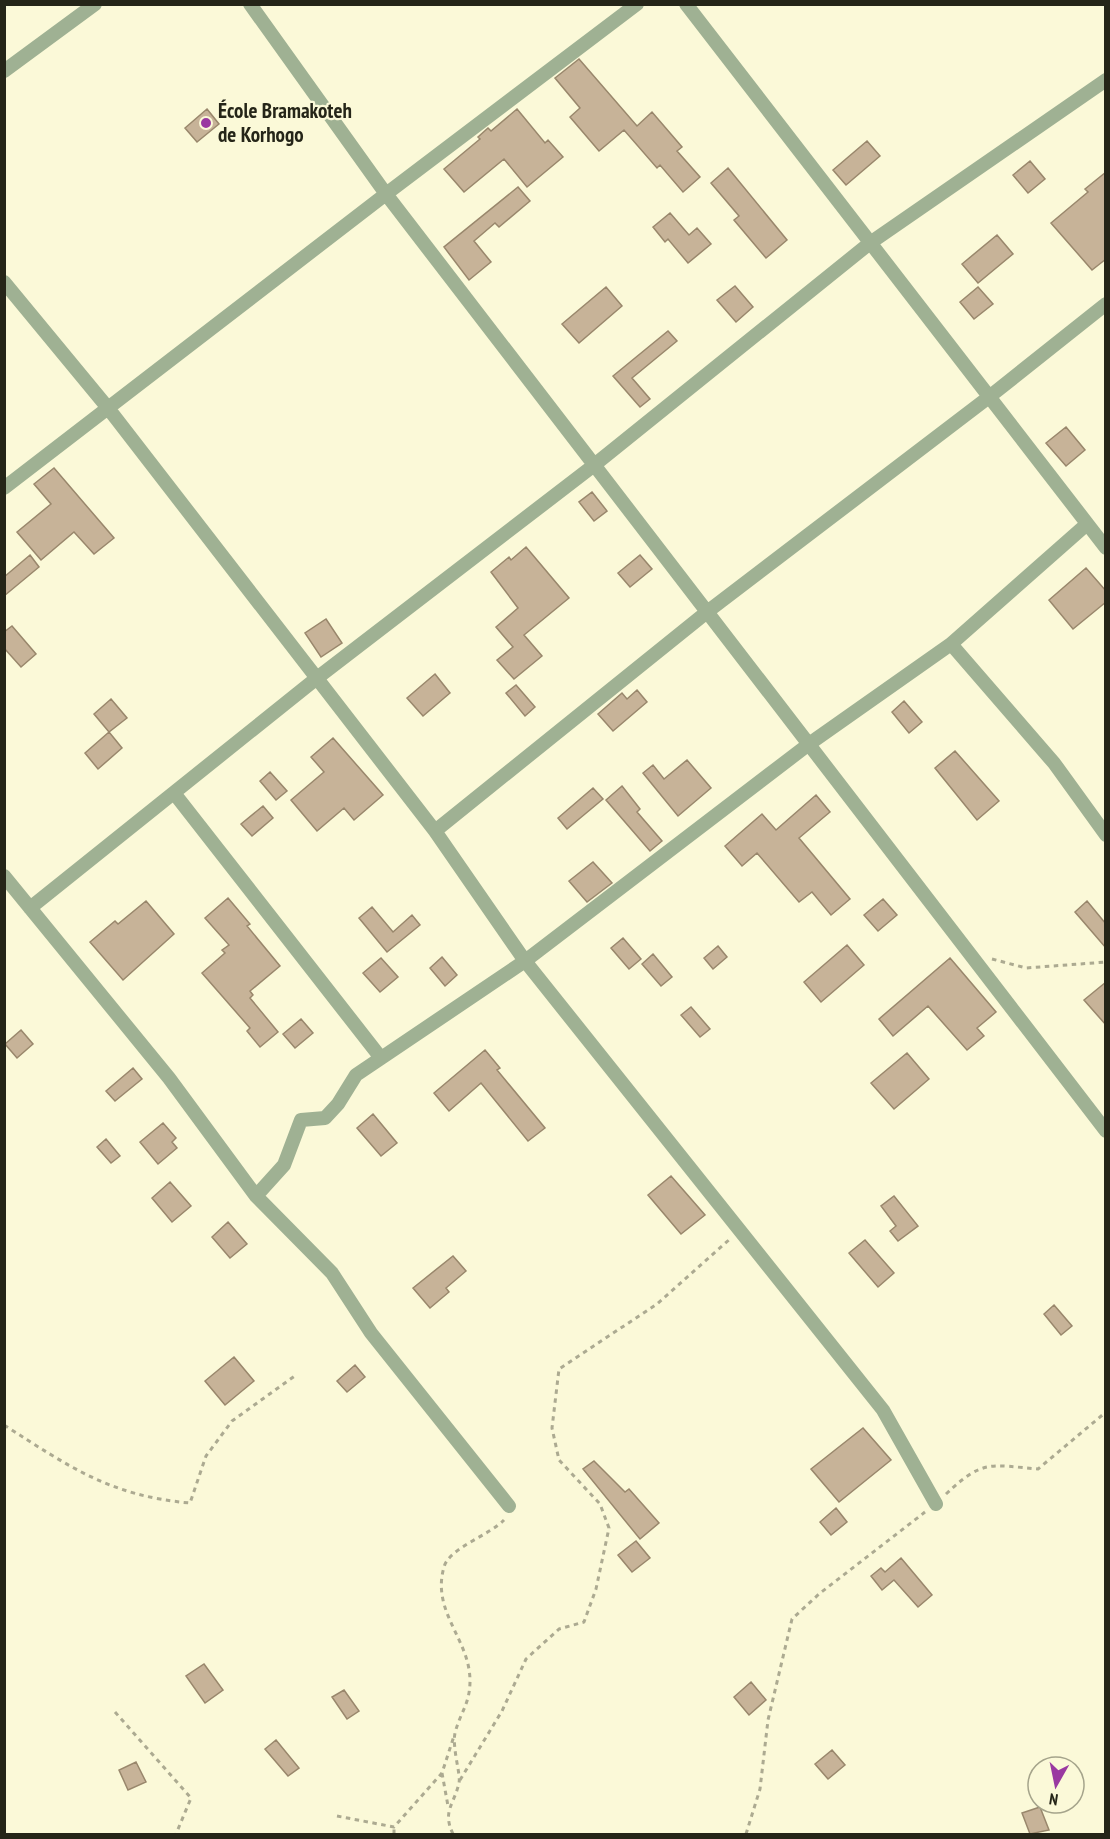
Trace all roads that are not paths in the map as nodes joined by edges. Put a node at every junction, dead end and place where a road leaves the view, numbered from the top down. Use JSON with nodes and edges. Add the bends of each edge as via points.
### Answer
{"nodes":[{"id":1,"x":95,"y":4,"type":"edge"},
{"id":2,"x":250,"y":4,"type":"edge"},
{"id":3,"x":637,"y":4,"type":"edge"},
{"id":4,"x":686,"y":4,"type":"edge"},
{"id":5,"x":4,"y":71,"type":"edge"},
{"id":6,"x":1106,"y":80,"type":"edge"},
{"id":7,"x":386,"y":194,"type":"junction"},
{"id":8,"x":870,"y":243,"type":"junction"},
{"id":9,"x":4,"y":282,"type":"edge"},
{"id":10,"x":1106,"y":304,"type":"edge"},
{"id":11,"x":989,"y":397,"type":"junction"},
{"id":12,"x":108,"y":408,"type":"junction"},
{"id":13,"x":593,"y":466,"type":"junction"},
{"id":14,"x":4,"y":488,"type":"edge"},
{"id":15,"x":1087,"y":524,"type":"junction"},
{"id":16,"x":1106,"y":548,"type":"edge"},
{"id":17,"x":707,"y":612,"type":"junction"},
{"id":18,"x":951,"y":644,"type":"junction"},
{"id":19,"x":317,"y":678,"type":"junction"},
{"id":20,"x":809,"y":744,"type":"junction"},
{"id":21,"x":174,"y":793,"type":"junction"},
{"id":22,"x":435,"y":831,"type":"junction"},
{"id":23,"x":1106,"y":835,"type":"edge"},
{"id":24,"x":7,"y":883,"type":"edge"},
{"id":25,"x":30,"y":908,"type":"junction"},
{"id":26,"x":525,"y":961,"type":"junction"},
{"id":27,"x":381,"y":1058,"type":"junction"},
{"id":28,"x":1106,"y":1131,"type":"edge"},
{"id":29,"x":256,"y":1196,"type":"junction"},
{"id":30,"x":936,"y":1504,"type":"road end"},
{"id":31,"x":509,"y":1506,"type":"road end"}],
"edges":[{"from":1,"to":5,"type":"street"},
{"from":2,"to":7,"type":"street"},
{"from":3,"to":7,"type":"street"},
{"from":4,"to":8,"type":"street"},
{"from":6,"to":8,"type":"street"},
{"from":7,"to":12,"type":"street"},
{"from":7,"to":13,"type":"street"},
{"from":8,"to":11,"type":"street"},
{"from":8,"to":13,"type":"street"},
{"from":9,"to":12,"type":"street"},
{"from":10,"to":11,"type":"street"},
{"from":11,"to":15,"type":"street"},
{"from":11,"to":17,"type":"street"},
{"from":12,"to":14,"type":"street"},
{"from":12,"to":19,"type":"street"},
{"from":13,"to":17,"type":"street"},
{"from":13,"to":19,"type":"street"},
{"from":15,"to":16,"type":"street"},
{"from":15,"to":18,"type":"street"},
{"from":17,"to":20,"type":"street"},
{"from":17,"to":22,"type":"street"},
{"from":18,"to":20,"type":"street"},
{"from":18,"to":23,"type":"street","via":[[1054,763]]},
{"from":19,"to":21,"type":"street"},
{"from":19,"to":22,"type":"street"},
{"from":20,"to":26,"type":"street"},
{"from":20,"to":28,"type":"street"},
{"from":21,"to":25,"type":"street"},
{"from":21,"to":27,"type":"street"},
{"from":22,"to":26,"type":"street"},
{"from":24,"to":25,"type":"street"},
{"from":25,"to":29,"type":"street","via":[[169,1078]]},
{"from":26,"to":27,"type":"street"},
{"from":26,"to":30,"type":"street","via":[[883,1410]]},
{"from":27,"to":29,"type":"street","via":[[356,1075],[325,1118],[301,1120],[284,1165]]},
{"from":29,"to":31,"type":"street","via":[[332,1273],[371,1333]]}]}
